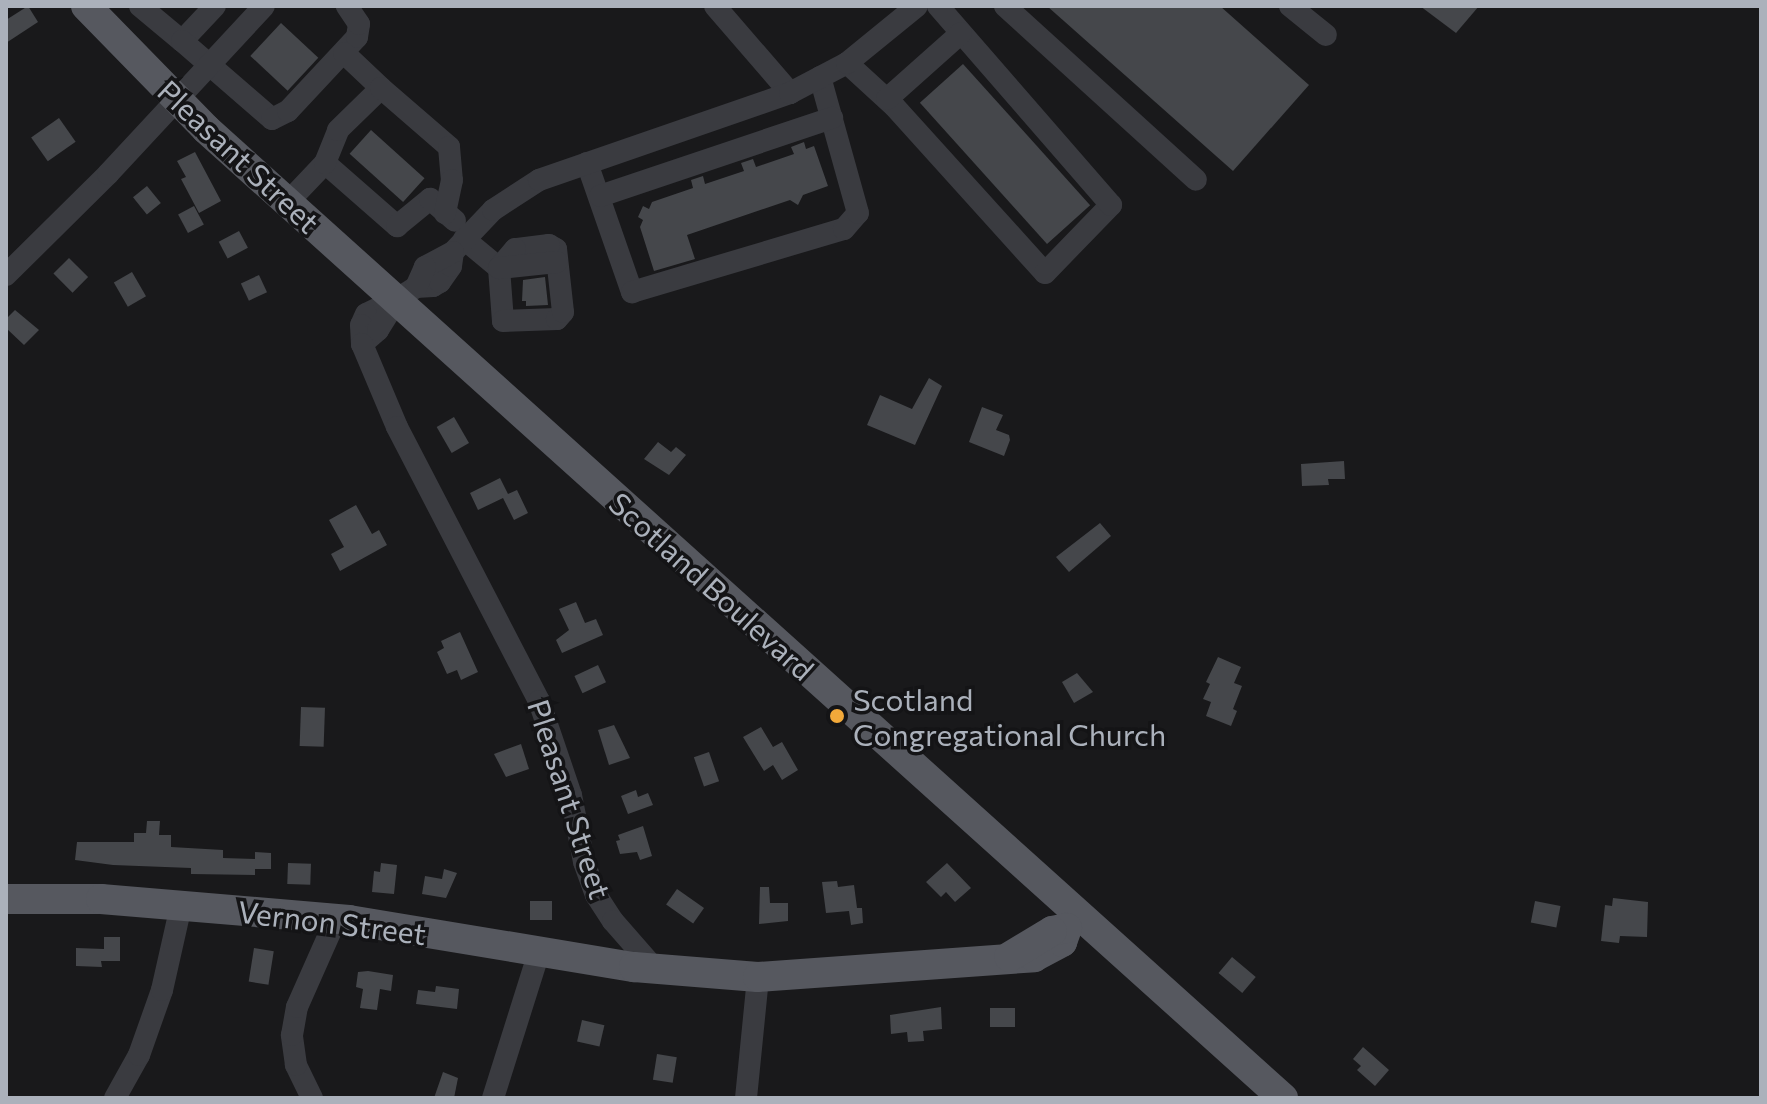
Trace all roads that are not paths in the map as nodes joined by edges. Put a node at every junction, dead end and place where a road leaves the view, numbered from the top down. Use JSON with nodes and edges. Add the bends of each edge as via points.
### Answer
{"nodes":[{"id":1,"x":86,"y":6,"type":"edge"},
{"id":2,"x":140,"y":6,"type":"edge"},
{"id":3,"x":264,"y":6,"type":"edge"},
{"id":4,"x":347,"y":6,"type":"edge"},
{"id":5,"x":715,"y":6,"type":"edge"},
{"id":6,"x":917,"y":6,"type":"edge"},
{"id":7,"x":938,"y":6,"type":"edge"},
{"id":8,"x":1005,"y":6,"type":"edge"},
{"id":9,"x":1290,"y":6,"type":"edge"},
{"id":10,"x":213,"y":7,"type":"edge"},
{"id":11,"x":242,"y":28,"type":"junction"},
{"id":12,"x":961,"y":33,"type":"junction"},
{"id":13,"x":1326,"y":35,"type":"dead end"},
{"id":14,"x":182,"y":41,"type":"junction"},
{"id":15,"x":344,"y":53,"type":"junction"},
{"id":16,"x":847,"y":63,"type":"junction"},
{"id":17,"x":209,"y":67,"type":"junction"},
{"id":18,"x":820,"y":77,"type":"junction"},
{"id":19,"x":381,"y":88,"type":"junction"},
{"id":20,"x":790,"y":93,"type":"junction"},
{"id":21,"x":887,"y":99,"type":"junction"},
{"id":22,"x":176,"y":101,"type":"junction"},
{"id":23,"x":832,"y":118,"type":"junction"},
{"id":24,"x":325,"y":163,"type":"junction"},
{"id":25,"x":587,"y":163,"type":"junction"},
{"id":26,"x":1196,"y":180,"type":"dead end"},
{"id":27,"x":600,"y":196,"type":"junction"},
{"id":28,"x":288,"y":202,"type":"junction"},
{"id":29,"x":445,"y":213,"type":"junction"},
{"id":30,"x":462,"y":242,"type":"junction"},
{"id":31,"x":502,"y":264,"type":"junction"},
{"id":32,"x":6,"y":275,"type":"edge"},
{"id":33,"x":406,"y":293,"type":"junction"},
{"id":34,"x":6,"y":899,"type":"edge"},
{"id":35,"x":181,"y":906,"type":"junction"},
{"id":36,"x":336,"y":919,"type":"junction"},
{"id":37,"x":1074,"y":923,"type":"junction"},
{"id":38,"x":539,"y":952,"type":"junction"},
{"id":39,"x":655,"y":969,"type":"junction"},
{"id":40,"x":758,"y":977,"type":"junction"},
{"id":41,"x":115,"y":1098,"type":"edge"},
{"id":42,"x":312,"y":1098,"type":"edge"},
{"id":43,"x":493,"y":1098,"type":"edge"},
{"id":44,"x":746,"y":1098,"type":"edge"},
{"id":45,"x":1283,"y":1098,"type":"edge"}],
"edges":[{"from":1,"to":22,"type":"main road","name":"Pleasant Street"},
{"from":2,"to":14,"type":"street"},
{"from":3,"to":11,"type":"street"},
{"from":4,"to":15,"type":"street","via":[[359,24],[357,37]]},
{"from":5,"to":20,"type":"street"},
{"from":6,"to":16,"type":"street"},
{"from":7,"to":12,"type":"street"},
{"from":8,"to":26,"type":"street"},
{"from":9,"to":13,"type":"street"},
{"from":10,"to":11,"type":"street"},
{"from":10,"to":14,"type":"street"},
{"from":11,"to":17,"type":"street"},
{"from":12,"to":21,"type":"street"},
{"from":12,"to":21,"type":"street","via":[[1111,205],[1045,273]]},
{"from":14,"to":17,"type":"street"},
{"from":15,"to":17,"type":"street","via":[[288,111],[272,119]]},
{"from":15,"to":19,"type":"street"},
{"from":16,"to":18,"type":"street"},
{"from":16,"to":21,"type":"street"},
{"from":17,"to":22,"type":"street"},
{"from":18,"to":20,"type":"street"},
{"from":18,"to":23,"type":"street"},
{"from":19,"to":24,"type":"street","via":[[338,130]]},
{"from":19,"to":29,"type":"street","via":[[449,147],[452,180]]},
{"from":20,"to":25,"type":"street"},
{"from":22,"to":28,"type":"main road","name":"Pleasant Street"},
{"from":22,"to":32,"type":"street"},
{"from":23,"to":27,"type":"street"},
{"from":23,"to":27,"type":"street","via":[[858,213],[844,229],[632,292]]},
{"from":24,"to":28,"type":"street"},
{"from":24,"to":29,"type":"street","via":[[397,226],[430,199]]},
{"from":25,"to":27,"type":"street"},
{"from":25,"to":30,"type":"street","via":[[539,180],[493,210]]},
{"from":28,"to":33,"type":"main road","name":"Pleasant Street"},
{"from":29,"to":30,"type":"street"},
{"from":30,"to":31,"type":"street"},
{"from":30,"to":33,"type":"street","via":[[440,282]]},
{"from":31,"to":31,"type":"street","via":[[503,321],[557,319],[563,312],[557,259]]},
{"from":33,"to":37,"type":"main road","name":"Scotland Boulevard"},
{"from":33,"to":39,"type":"street","name":"Pleasant Street","via":[[366,314],[362,344],[397,427],[539,701],[564,768],[596,895]]},
{"from":34,"to":35,"type":"main road","name":"Vernon Street","via":[[83,898]]},
{"from":35,"to":36,"type":"main road","name":"Vernon Street"},
{"from":35,"to":41,"type":"street","via":[[162,990],[139,1055]]},
{"from":36,"to":38,"type":"main road","name":"Vernon Street"},
{"from":36,"to":42,"type":"street","via":[[297,1007],[292,1035],[296,1065]]},
{"from":37,"to":40,"type":"main road","via":[[1062,942],[1023,959]]},
{"from":37,"to":45,"type":"main road"},
{"from":38,"to":39,"type":"main road","name":"Vernon Street"},
{"from":38,"to":43,"type":"street"},
{"from":39,"to":40,"type":"main road"},
{"from":40,"to":44,"type":"street"}]}
